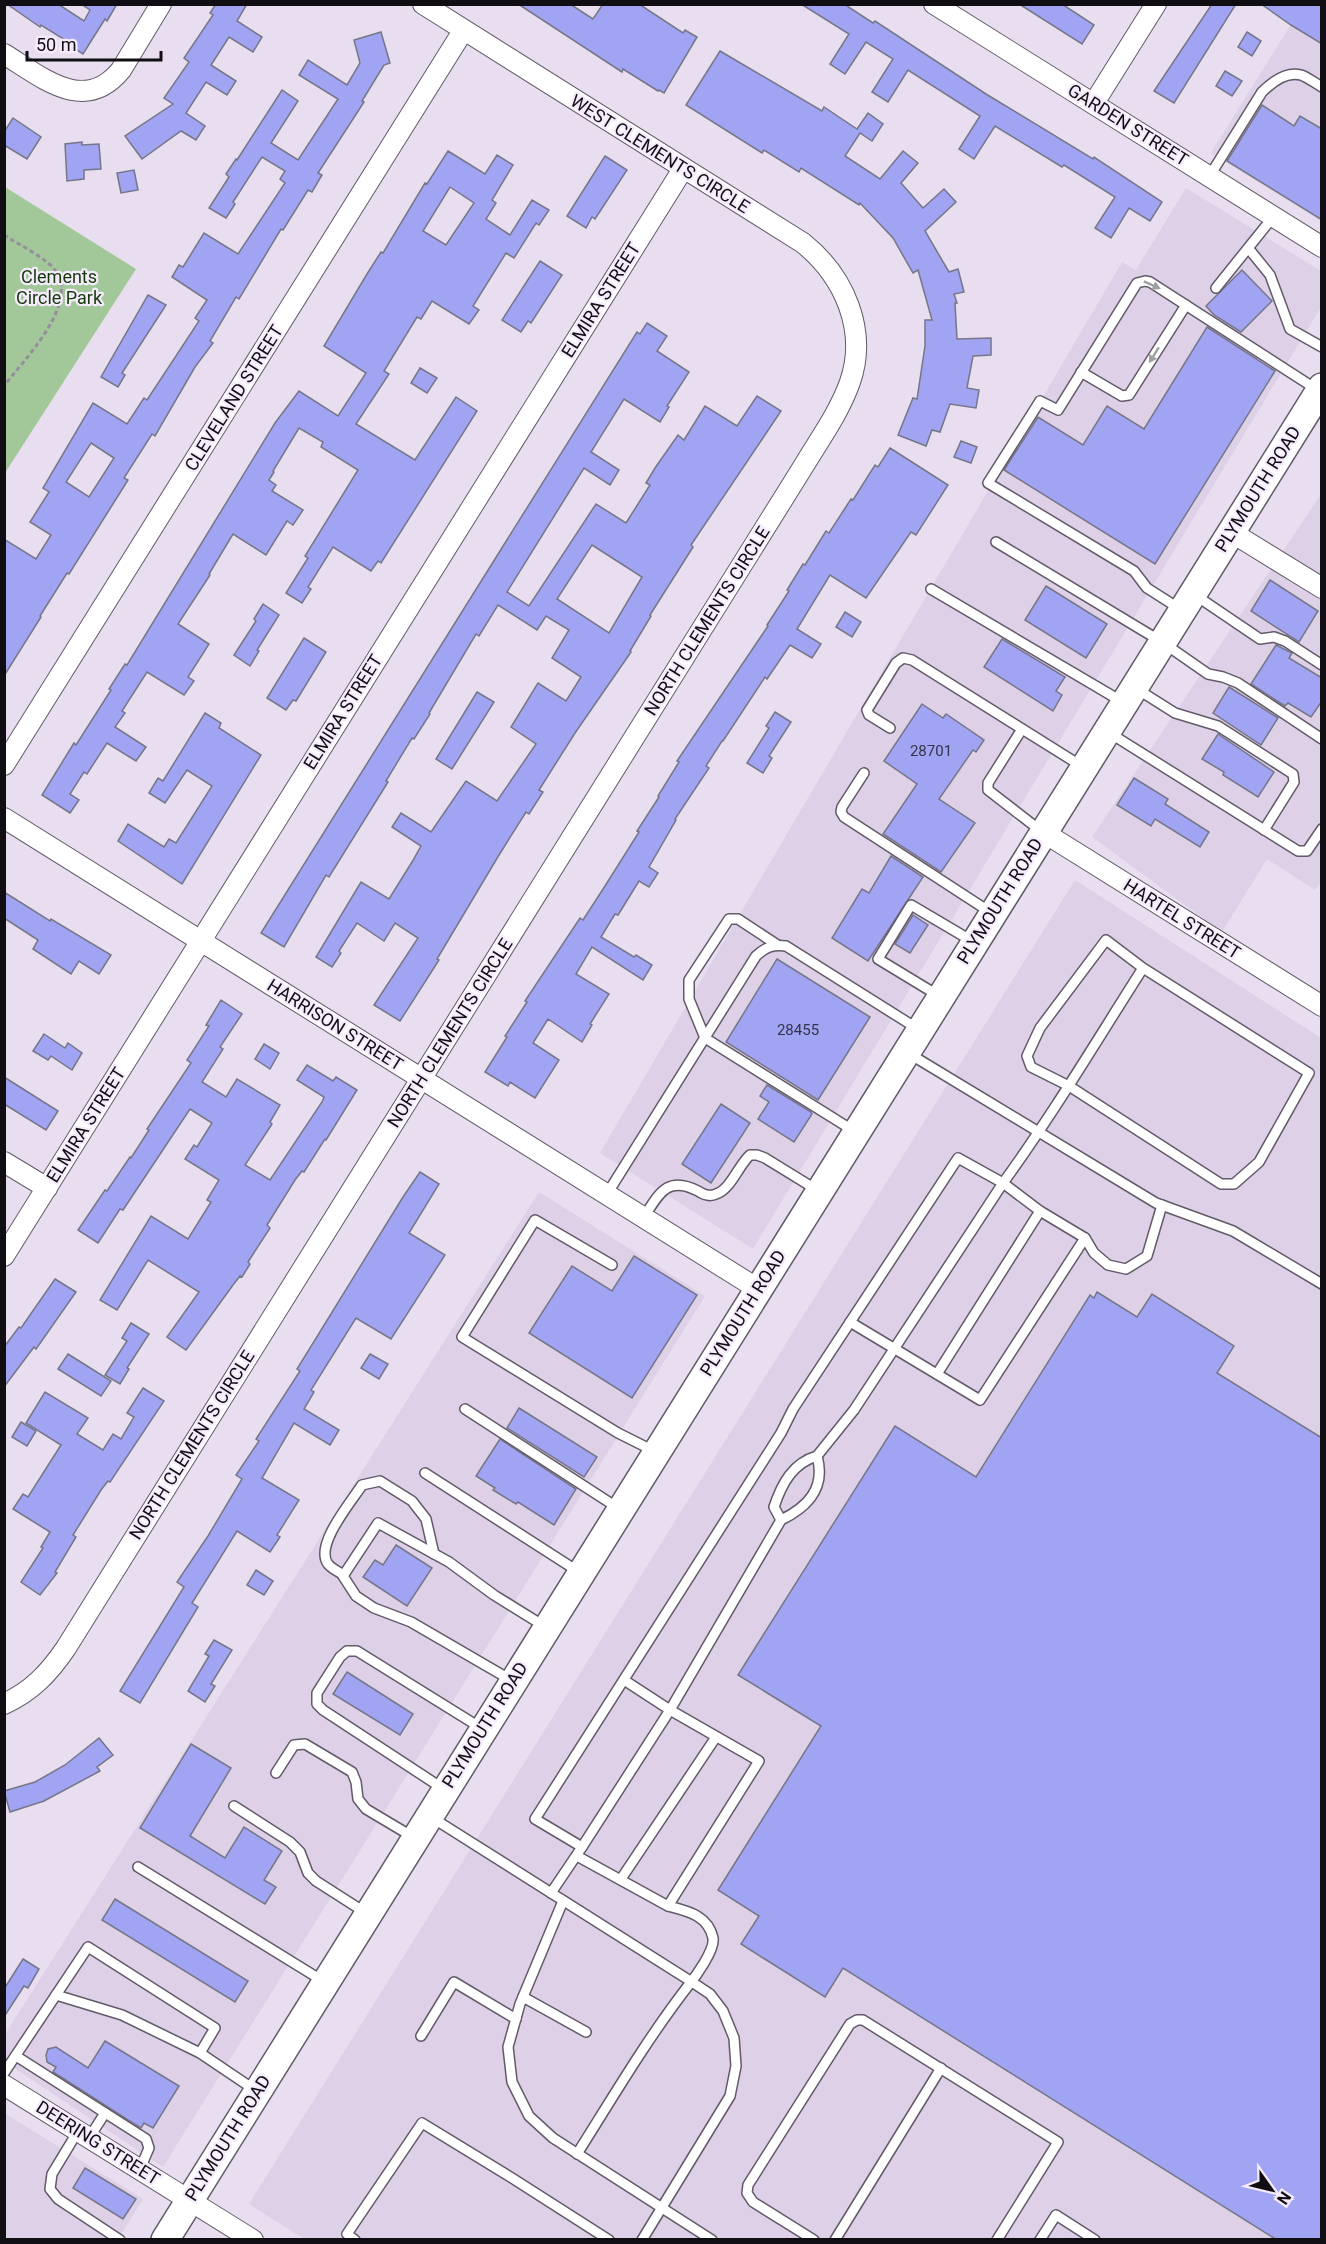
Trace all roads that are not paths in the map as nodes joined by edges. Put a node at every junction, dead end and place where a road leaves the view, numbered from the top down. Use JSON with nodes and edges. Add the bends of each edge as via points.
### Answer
{"nodes":[{"id":1,"x":161,"y":4,"type":"edge"},
{"id":2,"x":423,"y":4,"type":"edge"},
{"id":3,"x":934,"y":4,"type":"edge"},
{"id":4,"x":1156,"y":4,"type":"edge"},
{"id":5,"x":463,"y":31,"type":"junction"},
{"id":6,"x":4,"y":54,"type":"edge"},
{"id":7,"x":1322,"y":87,"type":"edge"},
{"id":8,"x":1094,"y":103,"type":"junction"},
{"id":9,"x":683,"y":169,"type":"junction"},
{"id":10,"x":1209,"y":177,"type":"junction"},
{"id":11,"x":1274,"y":217,"type":"junction"},
{"id":12,"x":1322,"y":247,"type":"edge"},
{"id":13,"x":1249,"y":249,"type":"junction"},
{"id":14,"x":1216,"y":288,"type":"dead end"},
{"id":15,"x":1186,"y":305,"type":"junction"},
{"id":16,"x":855,"y":338,"type":"joint"},
{"id":17,"x":1322,"y":347,"type":"edge"},
{"id":18,"x":1081,"y":372,"type":"junction"},
{"id":19,"x":1320,"y":389,"type":"edge"},
{"id":20,"x":1231,"y":532,"type":"junction"},
{"id":21,"x":996,"y":542,"type":"dead end"},
{"id":22,"x":1322,"y":588,"type":"edge"},
{"id":23,"x":931,"y":589,"type":"dead end"},
{"id":24,"x":1187,"y":602,"type":"junction"},
{"id":25,"x":1162,"y":642,"type":"junction"},
{"id":26,"x":1322,"y":665,"type":"edge"},
{"id":27,"x":1128,"y":695,"type":"junction"},
{"id":28,"x":890,"y":728,"type":"dead end"},
{"id":29,"x":1022,"y":729,"type":"junction"},
{"id":30,"x":1106,"y":731,"type":"junction"},
{"id":31,"x":1322,"y":739,"type":"edge"},
{"id":32,"x":4,"y":765,"type":"edge"},
{"id":33,"x":1083,"y":767,"type":"junction"},
{"id":34,"x":864,"y":773,"type":"dead end"},
{"id":35,"x":4,"y":818,"type":"edge"},
{"id":36,"x":1322,"y":829,"type":"edge"},
{"id":37,"x":1264,"y":830,"type":"junction"},
{"id":38,"x":1043,"y":832,"type":"junction"},
{"id":39,"x":992,"y":913,"type":"junction"},
{"id":40,"x":200,"y":941,"type":"junction"},
{"id":41,"x":974,"y":942,"type":"junction"},
{"id":42,"x":776,"y":944,"type":"junction"},
{"id":43,"x":1143,"y":968,"type":"junction"},
{"id":44,"x":940,"y":997,"type":"junction"},
{"id":45,"x":1322,"y":1006,"type":"edge"},
{"id":46,"x":705,"y":1038,"type":"junction"},
{"id":47,"x":913,"y":1041,"type":"junction"},
{"id":48,"x":420,"y":1079,"type":"junction"},
{"id":49,"x":1069,"y":1086,"type":"junction"},
{"id":50,"x":856,"y":1132,"type":"junction"},
{"id":51,"x":1040,"y":1132,"type":"junction"},
{"id":52,"x":4,"y":1162,"type":"edge"},
{"id":53,"x":1003,"y":1183,"type":"junction"},
{"id":54,"x":47,"y":1188,"type":"junction"},
{"id":55,"x":819,"y":1191,"type":"junction"},
{"id":56,"x":607,"y":1194,"type":"junction"},
{"id":57,"x":1162,"y":1205,"type":"junction"},
{"id":58,"x":1040,"y":1211,"type":"junction"},
{"id":59,"x":644,"y":1218,"type":"junction"},
{"id":60,"x":1084,"y":1239,"type":"junction"},
{"id":61,"x":4,"y":1256,"type":"edge"},
{"id":62,"x":612,"y":1265,"type":"dead end"},
{"id":63,"x":1322,"y":1284,"type":"edge"},
{"id":64,"x":758,"y":1289,"type":"junction"},
{"id":65,"x":850,"y":1322,"type":"junction"},
{"id":66,"x":895,"y":1349,"type":"junction"},
{"id":67,"x":937,"y":1374,"type":"junction"},
{"id":68,"x":465,"y":1409,"type":"dead end"},
{"id":69,"x":656,"y":1452,"type":"junction"},
{"id":70,"x":817,"y":1456,"type":"junction"},
{"id":71,"x":425,"y":1473,"type":"dead end"},
{"id":72,"x":620,"y":1509,"type":"junction"},
{"id":73,"x":780,"y":1520,"type":"junction"},
{"id":74,"x":434,"y":1554,"type":"junction"},
{"id":75,"x":581,"y":1573,"type":"junction"},
{"id":76,"x":344,"y":1575,"type":"junction"},
{"id":77,"x":546,"y":1628,"type":"junction"},
{"id":78,"x":624,"y":1680,"type":"junction"},
{"id":79,"x":513,"y":1681,"type":"junction"},
{"id":80,"x":4,"y":1704,"type":"edge"},
{"id":81,"x":670,"y":1710,"type":"junction"},
{"id":82,"x":483,"y":1730,"type":"junction"},
{"id":83,"x":716,"y":1737,"type":"junction"},
{"id":84,"x":276,"y":1773,"type":"dead end"},
{"id":85,"x":445,"y":1790,"type":"junction"},
{"id":86,"x":234,"y":1806,"type":"dead end"},
{"id":87,"x":429,"y":1815,"type":"junction"},
{"id":88,"x":415,"y":1839,"type":"junction"},
{"id":89,"x":579,"y":1852,"type":"junction"},
{"id":90,"x":138,"y":1867,"type":"dead end"},
{"id":91,"x":621,"y":1879,"type":"junction"},
{"id":92,"x":551,"y":1893,"type":"junction"},
{"id":93,"x":563,"y":1901,"type":"junction"},
{"id":94,"x":668,"y":1906,"type":"junction"},
{"id":95,"x":368,"y":1914,"type":"junction"},
{"id":96,"x":325,"y":1982,"type":"junction"},
{"id":97,"x":692,"y":1982,"type":"junction"},
{"id":98,"x":56,"y":1995,"type":"junction"},
{"id":99,"x":522,"y":1997,"type":"junction"},
{"id":100,"x":516,"y":2019,"type":"junction"},
{"id":101,"x":586,"y":2032,"type":"dead end"},
{"id":102,"x":421,"y":2036,"type":"dead end"},
{"id":103,"x":200,"y":2054,"type":"junction"},
{"id":104,"x":16,"y":2056,"type":"junction"},
{"id":105,"x":942,"y":2068,"type":"junction"},
{"id":106,"x":4,"y":2073,"type":"edge"},
{"id":107,"x":4,"y":2085,"type":"edge"},
{"id":108,"x":257,"y":2091,"type":"junction"},
{"id":109,"x":105,"y":2113,"type":"junction"},
{"id":110,"x":84,"y":2134,"type":"junction"},
{"id":111,"x":577,"y":2154,"type":"junction"},
{"id":112,"x":140,"y":2169,"type":"junction"},
{"id":113,"x":189,"y":2200,"type":"junction"},
{"id":114,"x":662,"y":2208,"type":"junction"},
{"id":115,"x":120,"y":2240,"type":"edge"},
{"id":116,"x":165,"y":2240,"type":"edge"},
{"id":117,"x":253,"y":2240,"type":"edge"},
{"id":118,"x":355,"y":2240,"type":"edge"},
{"id":119,"x":609,"y":2240,"type":"edge"},
{"id":120,"x":642,"y":2240,"type":"edge"},
{"id":121,"x":712,"y":2240,"type":"edge"},
{"id":122,"x":814,"y":2240,"type":"edge"},
{"id":123,"x":835,"y":2240,"type":"edge"},
{"id":124,"x":997,"y":2240,"type":"edge"},
{"id":125,"x":1040,"y":2240,"type":"edge"},
{"id":126,"x":1095,"y":2240,"type":"edge"}],
"edges":[{"from":1,"to":6,"type":"street","via":[[117,75],[94,90],[68,90]]},
{"from":2,"to":5,"type":"street","name":"WEST CLEMENTS CIRCLE"},
{"from":3,"to":8,"type":"street","name":"GARDEN STREET"},
{"from":4,"to":8,"type":"street"},
{"from":5,"to":9,"type":"street","name":"WEST CLEMENTS CIRCLE"},
{"from":5,"to":32,"type":"street","name":"CLEVELAND STREET"},
{"from":7,"to":10,"type":"lane","via":[[1301,75],[1271,83]]},
{"from":8,"to":10,"type":"street","name":"GARDEN STREET"},
{"from":9,"to":16,"type":"street","name":"WEST CLEMENTS CIRCLE","via":[[816,253],[844,292]]},
{"from":9,"to":40,"type":"street","name":"ELMIRA STREET"},
{"from":10,"to":11,"type":"street","name":"GARDEN STREET"},
{"from":11,"to":12,"type":"street","name":"GARDEN STREET"},
{"from":11,"to":13,"type":"lane"},
{"from":13,"to":14,"type":"lane"},
{"from":13,"to":17,"type":"lane","via":[[1270,275],[1290,329]]},
{"from":15,"to":18,"type":"lane","one_way":true,"via":[[1129,395],[1122,396]]},
{"from":18,"to":15,"type":"lane","one_way":true,"via":[[1137,283],[1150,282]]},
{"from":15,"to":19,"type":"lane"},
{"from":16,"to":48,"type":"street","name":"NORTH CLEMENTS CIRCLE","via":[[852,374],[840,406]]},
{"from":18,"to":24,"type":"lane","via":[[1058,410],[1040,400],[988,483],[1134,571],[1147,588]]},
{"from":19,"to":20,"type":"main road","name":"PLYMOUTH ROAD"},
{"from":20,"to":22,"type":"street"},
{"from":20,"to":24,"type":"main road","name":"PLYMOUTH ROAD"},
{"from":21,"to":25,"type":"lane"},
{"from":23,"to":27,"type":"lane"},
{"from":24,"to":25,"type":"main road","name":"PLYMOUTH ROAD"},
{"from":24,"to":26,"type":"lane","via":[[1260,639],[1274,637],[1285,641]]},
{"from":25,"to":27,"type":"main road","name":"PLYMOUTH ROAD"},
{"from":25,"to":31,"type":"lane","via":[[1208,674],[1238,683]]},
{"from":27,"to":30,"type":"main road","name":"PLYMOUTH ROAD"},
{"from":27,"to":37,"type":"lane","via":[[1218,726],[1293,774],[1294,782]]},
{"from":28,"to":29,"type":"lane","via":[[867,710],[903,658]]},
{"from":29,"to":33,"type":"lane"},
{"from":29,"to":38,"type":"lane","via":[[988,783],[988,790]]},
{"from":30,"to":33,"type":"main road","name":"PLYMOUTH ROAD"},
{"from":30,"to":37,"type":"lane"},
{"from":33,"to":38,"type":"main road","name":"PLYMOUTH ROAD"},
{"from":34,"to":39,"type":"lane","via":[[842,807],[844,817]]},
{"from":35,"to":40,"type":"street","name":"HARRISON STREET"},
{"from":36,"to":37,"type":"lane","via":[[1303,852]]},
{"from":38,"to":39,"type":"main road","name":"PLYMOUTH ROAD"},
{"from":38,"to":45,"type":"street","name":"HARTEL STREET"},
{"from":39,"to":41,"type":"main road","name":"PLYMOUTH ROAD"},
{"from":40,"to":48,"type":"street","name":"HARRISON STREET"},
{"from":40,"to":54,"type":"street","name":"ELMIRA STREET"},
{"from":41,"to":44,"type":"main road","name":"PLYMOUTH ROAD"},
{"from":41,"to":44,"type":"lane","via":[[911,904],[879,959]]},
{"from":42,"to":46,"type":"lane","via":[[756,956]]},
{"from":42,"to":46,"type":"lane","via":[[738,919],[729,919],[722,927],[689,980],[689,999]]},
{"from":42,"to":47,"type":"lane","via":[[786,946]]},
{"from":43,"to":49,"type":"lane"},
{"from":43,"to":49,"type":"lane","via":[[1106,940],[1040,1028],[1027,1056],[1031,1067]]},
{"from":43,"to":49,"type":"lane","via":[[1309,1073],[1259,1162],[1233,1184],[1221,1185]]},
{"from":44,"to":47,"type":"main road","name":"PLYMOUTH ROAD"},
{"from":46,"to":50,"type":"lane"},
{"from":46,"to":56,"type":"lane"},
{"from":47,"to":50,"type":"main road","name":"PLYMOUTH ROAD"},
{"from":47,"to":51,"type":"lane"},
{"from":48,"to":56,"type":"street","name":"HARRISON STREET"},
{"from":48,"to":80,"type":"street","name":"NORTH CLEMENTS CIRCLE","via":[[66,1648],[33,1687]]},
{"from":49,"to":51,"type":"lane"},
{"from":50,"to":55,"type":"main road","name":"PLYMOUTH ROAD"},
{"from":51,"to":53,"type":"lane"},
{"from":51,"to":57,"type":"lane"},
{"from":52,"to":54,"type":"street"},
{"from":53,"to":58,"type":"lane"},
{"from":53,"to":65,"type":"lane","via":[[958,1158]]},
{"from":53,"to":66,"type":"lane"},
{"from":54,"to":61,"type":"street","name":"ELMIRA STREET"},
{"from":55,"to":59,"type":"lane","via":[[765,1158],[750,1155],[721,1192],[704,1195],[677,1184],[662,1191]]},
{"from":55,"to":64,"type":"main road","name":"PLYMOUTH ROAD"},
{"from":56,"to":59,"type":"street","name":"HARRISON STREET"},
{"from":57,"to":60,"type":"lane","via":[[1147,1256],[1126,1269],[1108,1265]]},
{"from":57,"to":63,"type":"lane","via":[[1233,1231]]},
{"from":58,"to":60,"type":"lane"},
{"from":58,"to":67,"type":"lane"},
{"from":59,"to":64,"type":"street","name":"HARRISON STREET"},
{"from":60,"to":67,"type":"lane","via":[[980,1400]]},
{"from":62,"to":69,"type":"lane","via":[[535,1220],[462,1337],[618,1433]]},
{"from":64,"to":69,"type":"main road","name":"PLYMOUTH ROAD"},
{"from":65,"to":66,"type":"lane"},
{"from":65,"to":78,"type":"lane"},
{"from":66,"to":67,"type":"lane"},
{"from":66,"to":70,"type":"lane"},
{"from":68,"to":72,"type":"lane"},
{"from":69,"to":72,"type":"main road","name":"PLYMOUTH ROAD"},
{"from":70,"to":73,"type":"lane","via":[[821,1469],[815,1492],[800,1511]]},
{"from":70,"to":73,"type":"lane","via":[[804,1460],[779,1490],[774,1507]]},
{"from":71,"to":75,"type":"lane"},
{"from":72,"to":75,"type":"main road","name":"PLYMOUTH ROAD"},
{"from":73,"to":81,"type":"lane"},
{"from":74,"to":76,"type":"lane","via":[[378,1523]]},
{"from":74,"to":76,"type":"lane","via":[[426,1519],[412,1501],[384,1482],[368,1482],[362,1485],[326,1540],[329,1566]]},
{"from":74,"to":77,"type":"lane"},
{"from":75,"to":77,"type":"main road","name":"PLYMOUTH ROAD"},
{"from":76,"to":79,"type":"lane","via":[[357,1596],[374,1608],[411,1622]]},
{"from":77,"to":79,"type":"main road","name":"PLYMOUTH ROAD"},
{"from":78,"to":81,"type":"lane"},
{"from":78,"to":89,"type":"lane","via":[[535,1820]]},
{"from":79,"to":82,"type":"main road","name":"PLYMOUTH ROAD"},
{"from":81,"to":83,"type":"lane"},
{"from":81,"to":89,"type":"lane"},
{"from":82,"to":85,"type":"main road","name":"PLYMOUTH ROAD"},
{"from":82,"to":85,"type":"lane","via":[[357,1652],[347,1651],[334,1666],[317,1694],[317,1704]]},
{"from":83,"to":91,"type":"lane"},
{"from":83,"to":94,"type":"lane","via":[[759,1761]]},
{"from":84,"to":88,"type":"lane","via":[[294,1745],[305,1744],[352,1772],[358,1799],[366,1809]]},
{"from":85,"to":87,"type":"main road","name":"PLYMOUTH ROAD"},
{"from":86,"to":95,"type":"lane","via":[[290,1842],[316,1881]]},
{"from":87,"to":88,"type":"main road","name":"PLYMOUTH ROAD"},
{"from":87,"to":92,"type":"lane"},
{"from":88,"to":95,"type":"main road","name":"PLYMOUTH ROAD"},
{"from":89,"to":91,"type":"lane"},
{"from":89,"to":92,"type":"lane"},
{"from":90,"to":96,"type":"lane"},
{"from":91,"to":94,"type":"lane"},
{"from":92,"to":93,"type":"lane"},
{"from":93,"to":97,"type":"lane"},
{"from":93,"to":99,"type":"lane"},
{"from":94,"to":97,"type":"lane","via":[[695,1913],[708,1926],[714,1940]]},
{"from":95,"to":96,"type":"main road","name":"PLYMOUTH ROAD"},
{"from":96,"to":108,"type":"main road","name":"PLYMOUTH ROAD"},
{"from":97,"to":111,"type":"lane","via":[[660,2022]]},
{"from":97,"to":114,"type":"lane","via":[[710,1994],[723,2011],[734,2038],[736,2066],[730,2096]]},
{"from":98,"to":103,"type":"lane","via":[[123,2015]]},
{"from":98,"to":103,"type":"lane","via":[[88,1947],[215,2028]]},
{"from":98,"to":104,"type":"lane"},
{"from":99,"to":100,"type":"lane"},
{"from":99,"to":101,"type":"lane"},
{"from":100,"to":102,"type":"lane","via":[[454,1982]]},
{"from":100,"to":111,"type":"lane","via":[[508,2047],[512,2082],[529,2116]]},
{"from":103,"to":108,"type":"lane"},
{"from":104,"to":106,"type":"lane"},
{"from":104,"to":109,"type":"lane"},
{"from":105,"to":122,"type":"lane","via":[[863,2020],[850,2024],[748,2185],[747,2193],[753,2202]]},
{"from":105,"to":123,"type":"lane"},
{"from":105,"to":124,"type":"lane","via":[[1058,2142]]},
{"from":107,"to":110,"type":"street","name":"DEERING STREET"},
{"from":108,"to":113,"type":"main road","name":"PLYMOUTH ROAD"},
{"from":109,"to":110,"type":"lane"},
{"from":109,"to":112,"type":"lane","via":[[146,2139],[149,2148]]},
{"from":110,"to":112,"type":"street","name":"DEERING STREET"},
{"from":110,"to":115,"type":"lane","via":[[52,2174],[50,2189],[58,2199]]},
{"from":111,"to":114,"type":"lane"},
{"from":112,"to":113,"type":"street","name":"DEERING STREET"},
{"from":113,"to":116,"type":"main road","name":"PLYMOUTH ROAD"},
{"from":113,"to":117,"type":"street","name":"DEERING STREET"},
{"from":114,"to":120,"type":"lane"},
{"from":114,"to":121,"type":"lane"},
{"from":118,"to":119,"type":"lane","via":[[347,2234],[422,2123]]},
{"from":125,"to":126,"type":"lane","via":[[1056,2216]]}]}
